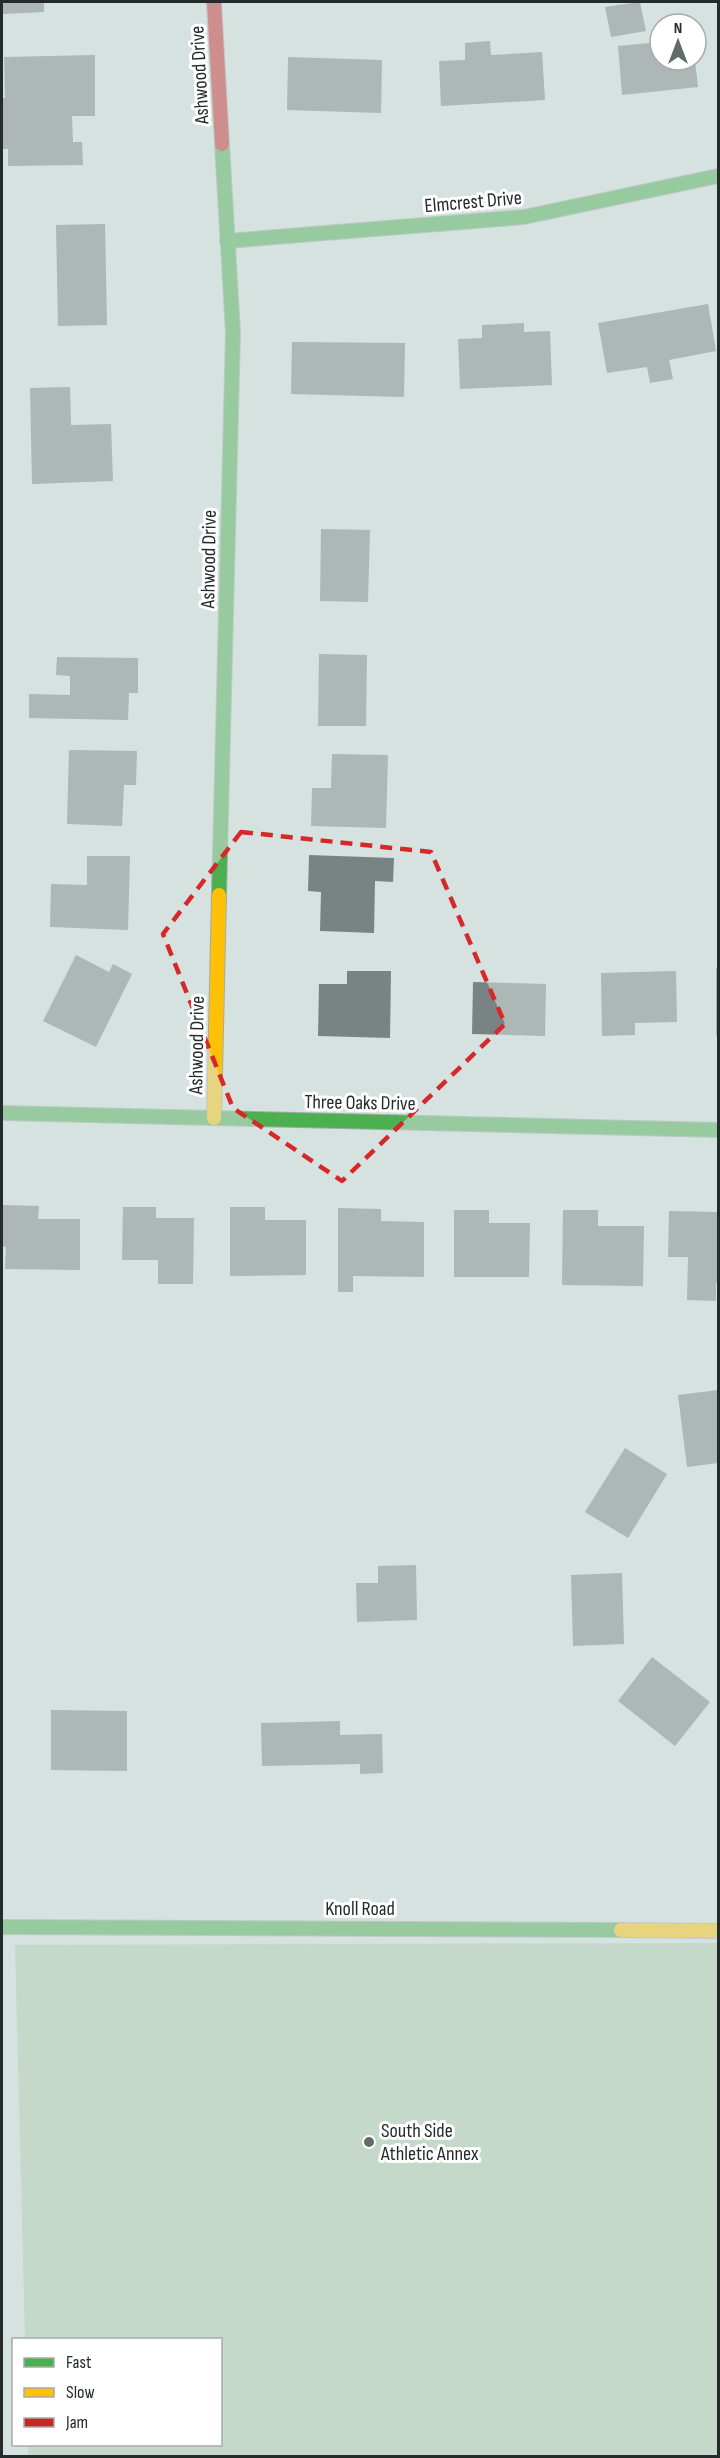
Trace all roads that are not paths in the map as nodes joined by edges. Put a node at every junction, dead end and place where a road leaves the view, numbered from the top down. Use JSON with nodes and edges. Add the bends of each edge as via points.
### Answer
{"nodes":[{"id":1,"x":214,"y":2,"type":"edge"},
{"id":2,"x":718,"y":176,"type":"edge"},
{"id":3,"x":227,"y":241,"type":"junction"},
{"id":4,"x":2,"y":1113,"type":"edge"},
{"id":5,"x":214,"y":1118,"type":"junction"},
{"id":6,"x":718,"y":1130,"type":"edge"},
{"id":7,"x":2,"y":1927,"type":"edge"},
{"id":8,"x":718,"y":1931,"type":"edge"}],
"edges":[{"from":1,"to":3,"type":"street","name":"Ashwood Drive"},
{"from":2,"to":3,"type":"street","name":"Elmcrest Drive","via":[[524,217]]},
{"from":3,"to":5,"type":"street","name":"Ashwood Drive","via":[[232,332]]},
{"from":4,"to":5,"type":"street","name":"Three Oaks Drive"},
{"from":5,"to":6,"type":"street","name":"Three Oaks Drive"},
{"from":7,"to":8,"type":"street","name":"Knoll Road"}]}
